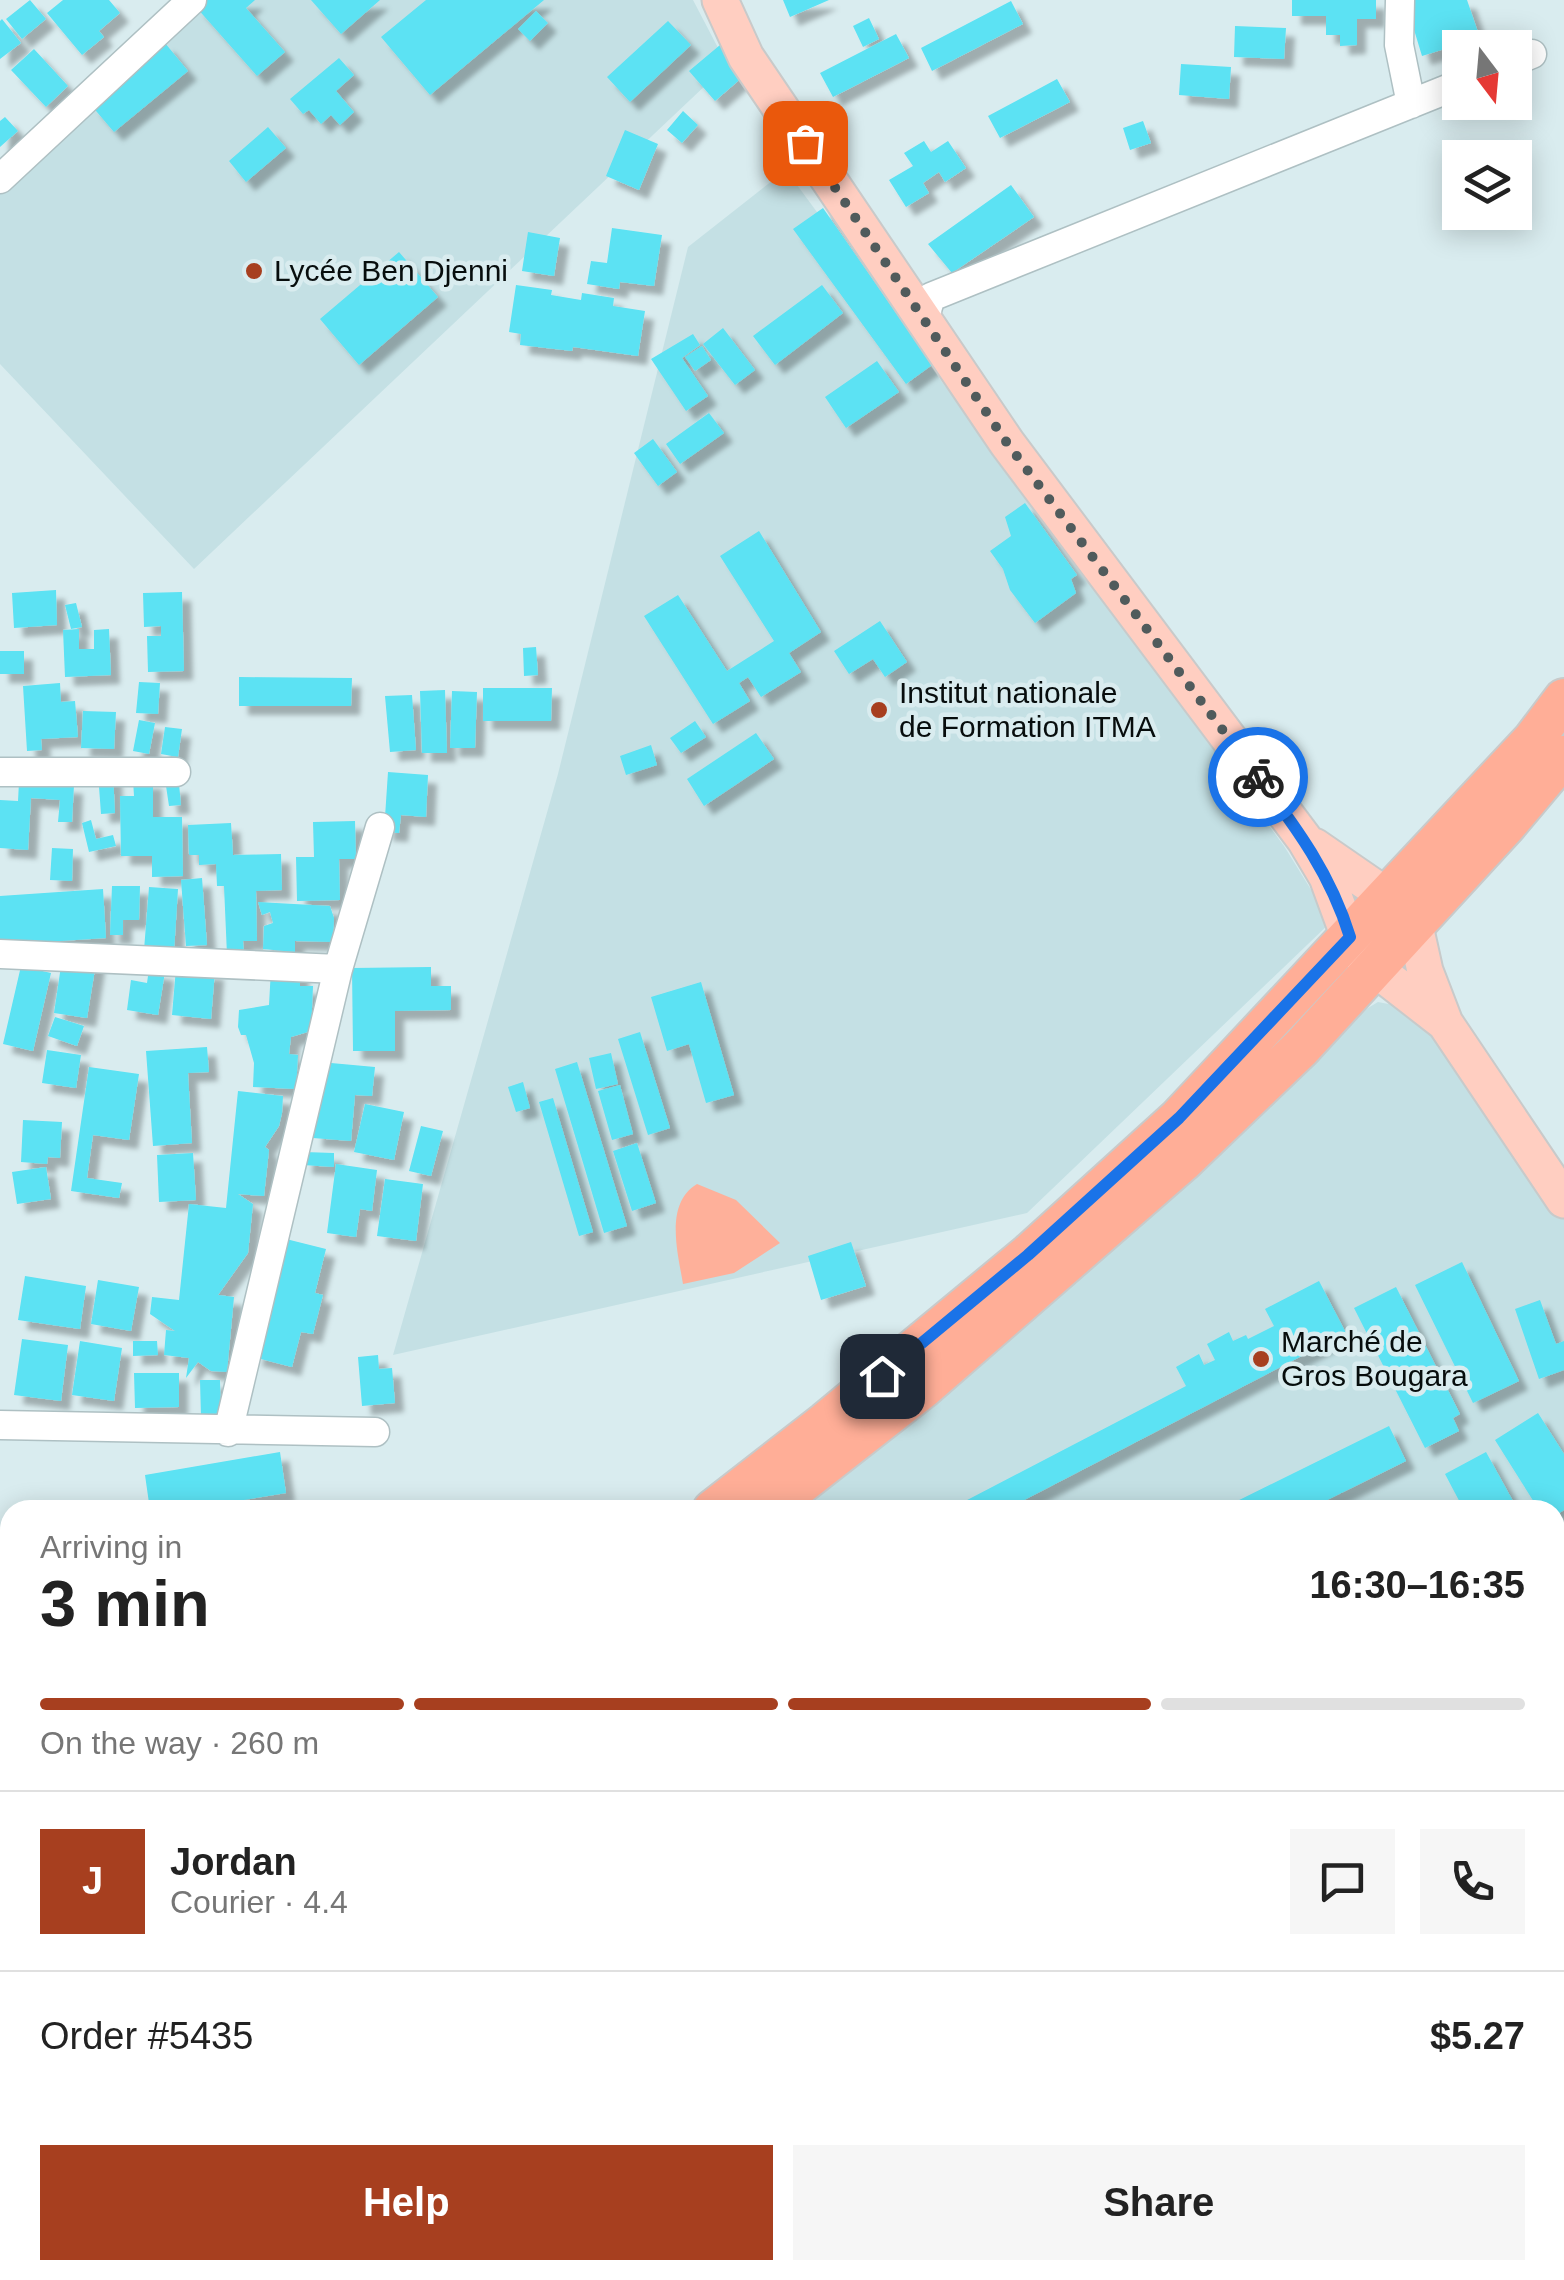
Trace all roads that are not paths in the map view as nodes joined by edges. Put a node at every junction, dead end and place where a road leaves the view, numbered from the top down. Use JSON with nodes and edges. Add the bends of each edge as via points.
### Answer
{"nodes":[{"id":1,"x":192,"y":0,"type":"edge"},
{"id":2,"x":720,"y":0,"type":"edge"},
{"id":3,"x":1400,"y":0,"type":"edge"},
{"id":4,"x":1442,"y":91,"type":"edge"},
{"id":5,"x":1411,"y":104,"type":"junction"},
{"id":6,"x":0,"y":178,"type":"edge"},
{"id":7,"x":924,"y":320,"type":"junction"},
{"id":8,"x":1564,"y":699,"type":"edge"},
{"id":9,"x":1564,"y":756,"type":"edge"},
{"id":10,"x":0,"y":772,"type":"edge"},
{"id":11,"x":176,"y":772,"type":"dead end"},
{"id":12,"x":380,"y":827,"type":"dead end"},
{"id":13,"x":1306,"y":840,"type":"junction"},
{"id":14,"x":1387,"y":896,"type":"junction"},
{"id":15,"x":1414,"y":926,"type":"junction"},
{"id":16,"x":1361,"y":953,"type":"junction"},
{"id":17,"x":0,"y":954,"type":"edge"},
{"id":18,"x":338,"y":968,"type":"junction"},
{"id":19,"x":1445,"y":1023,"type":"junction"},
{"id":20,"x":1564,"y":1200,"type":"edge"},
{"id":21,"x":0,"y":1425,"type":"edge"},
{"id":22,"x":228,"y":1432,"type":"junction"},
{"id":23,"x":375,"y":1432,"type":"dead end"},
{"id":24,"x":726,"y":1500,"type":"edge"},
{"id":25,"x":780,"y":1500,"type":"edge"}],
"edges":[{"from":1,"to":6,"type":"street"},
{"from":2,"to":7,"type":"main road","via":[[746,56]]},
{"from":3,"to":5,"type":"street","via":[[1398,45]]},
{"from":4,"to":5,"type":"street"},
{"from":5,"to":7,"type":"street","via":[[931,297]]},
{"from":7,"to":13,"type":"main road","via":[[1007,443]]},
{"from":8,"to":14,"type":"highway","via":[[1534,740]]},
{"from":9,"to":15,"type":"highway"},
{"from":10,"to":11,"type":"street"},
{"from":12,"to":18,"type":"street"},
{"from":13,"to":14,"type":"main road"},
{"from":13,"to":16,"type":"main road"},
{"from":14,"to":15,"type":"main road"},
{"from":14,"to":16,"type":"highway"},
{"from":15,"to":16,"type":"highway"},
{"from":15,"to":19,"type":"main road"},
{"from":16,"to":19,"type":"main road"},
{"from":16,"to":24,"type":"highway","via":[[1028,1255]]},
{"from":16,"to":25,"type":"highway","via":[[1302,1048],[1182,1162],[924,1388]]},
{"from":17,"to":18,"type":"street"},
{"from":18,"to":22,"type":"street"},
{"from":19,"to":20,"type":"main road"},
{"from":21,"to":22,"type":"street"},
{"from":22,"to":23,"type":"street"}]}
